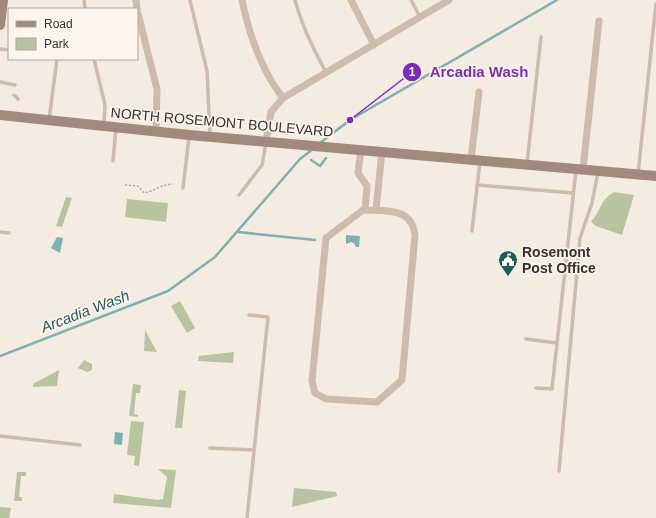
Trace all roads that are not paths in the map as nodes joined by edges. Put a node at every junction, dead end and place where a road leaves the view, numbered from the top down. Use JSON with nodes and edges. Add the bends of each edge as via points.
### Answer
{"nodes":[{"id":1,"x":3,"y":0,"type":"edge"},
{"id":2,"x":190,"y":0,"type":"edge"},
{"id":3,"x":242,"y":0,"type":"edge"},
{"id":4,"x":296,"y":0,"type":"edge"},
{"id":5,"x":351,"y":0,"type":"edge"},
{"id":6,"x":411,"y":0,"type":"edge"},
{"id":7,"x":449,"y":0,"type":"edge"},
{"id":8,"x":656,"y":4,"type":"edge"},
{"id":9,"x":138,"y":13,"type":"edge"},
{"id":10,"x":420,"y":17,"type":"junction"},
{"id":11,"x":599,"y":21,"type":"dead end"},
{"id":12,"x":0,"y":25,"type":"edge"},
{"id":13,"x":541,"y":37,"type":"dead end"},
{"id":14,"x":374,"y":45,"type":"junction"},
{"id":15,"x":57,"y":60,"type":"edge"},
{"id":16,"x":94,"y":60,"type":"edge"},
{"id":17,"x":327,"y":73,"type":"junction"},
{"id":18,"x":0,"y":82,"type":"edge"},
{"id":19,"x":15,"y":84,"type":"dead end"},
{"id":20,"x":478,"y":92,"type":"dead end"},
{"id":21,"x":14,"y":95,"type":"dead end"},
{"id":22,"x":283,"y":98,"type":"junction"},
{"id":23,"x":18,"y":99,"type":"dead end"},
{"id":24,"x":0,"y":115,"type":"edge"},
{"id":25,"x":49,"y":121,"type":"junction"},
{"id":26,"x":104,"y":126,"type":"junction"},
{"id":27,"x":116,"y":127,"type":"junction"},
{"id":28,"x":156,"y":130,"type":"junction"},
{"id":29,"x":189,"y":135,"type":"junction"},
{"id":30,"x":210,"y":136,"type":"junction"},
{"id":31,"x":266,"y":141,"type":"junction"},
{"id":32,"x":361,"y":149,"type":"junction"},
{"id":33,"x":382,"y":151,"type":"junction"},
{"id":34,"x":475,"y":160,"type":"junction"},
{"id":35,"x":113,"y":161,"type":"dead end"},
{"id":36,"x":527,"y":164,"type":"junction"},
{"id":37,"x":580,"y":169,"type":"junction"},
{"id":38,"x":598,"y":171,"type":"junction"},
{"id":39,"x":638,"y":174,"type":"junction"},
{"id":40,"x":656,"y":176,"type":"edge"},
{"id":41,"x":363,"y":180,"type":"junction"},
{"id":42,"x":378,"y":182,"type":"junction"},
{"id":43,"x":477,"y":185,"type":"junction"},
{"id":44,"x":183,"y":188,"type":"dead end"},
{"id":45,"x":573,"y":193,"type":"junction"},
{"id":46,"x":239,"y":195,"type":"dead end"},
{"id":47,"x":365,"y":210,"type":"junction"},
{"id":48,"x":376,"y":210,"type":"junction"},
{"id":49,"x":472,"y":231,"type":"dead end"},
{"id":50,"x":0,"y":232,"type":"edge"},
{"id":51,"x":8,"y":233,"type":"dead end"},
{"id":52,"x":249,"y":315,"type":"dead end"},
{"id":53,"x":526,"y":339,"type":"dead end"},
{"id":54,"x":557,"y":343,"type":"junction"},
{"id":55,"x":536,"y":388,"type":"dead end"},
{"id":56,"x":0,"y":436,"type":"edge"},
{"id":57,"x":80,"y":445,"type":"dead end"},
{"id":58,"x":210,"y":448,"type":"dead end"},
{"id":59,"x":254,"y":450,"type":"junction"},
{"id":60,"x":559,"y":471,"type":"dead end"},
{"id":61,"x":247,"y":518,"type":"edge"}],
"edges":[{"from":1,"to":12,"type":"street"},
{"from":2,"to":30,"type":"lane","via":[[207,71]]},
{"from":3,"to":22,"type":"street","via":[[262,61],[276,90]]},
{"from":4,"to":17,"type":"lane","via":[[312,46]]},
{"from":5,"to":14,"type":"street"},
{"from":6,"to":10,"type":"lane"},
{"from":7,"to":10,"type":"street"},
{"from":8,"to":39,"type":"lane"},
{"from":9,"to":28,"type":"street","via":[[157,89]]},
{"from":10,"to":14,"type":"street"},
{"from":11,"to":37,"type":"street"},
{"from":13,"to":36,"type":"lane"},
{"from":14,"to":17,"type":"street"},
{"from":15,"to":25,"type":"lane"},
{"from":16,"to":26,"type":"lane","via":[[105,105]]},
{"from":17,"to":22,"type":"street"},
{"from":18,"to":19,"type":"lane"},
{"from":20,"to":34,"type":"street"},
{"from":21,"to":23,"type":"lane"},
{"from":22,"to":31,"type":"street","via":[[271,112]]},
{"from":24,"to":25,"type":"street","name":"NORTH ROSEMONT BOULEVARD"},
{"from":25,"to":26,"type":"street","name":"NORTH ROSEMONT BOULEVARD"},
{"from":26,"to":27,"type":"street","name":"NORTH ROSEMONT BOULEVARD"},
{"from":27,"to":28,"type":"street","name":"NORTH ROSEMONT BOULEVARD"},
{"from":27,"to":35,"type":"lane"},
{"from":28,"to":29,"type":"street","name":"NORTH ROSEMONT BOULEVARD"},
{"from":29,"to":30,"type":"street","name":"NORTH ROSEMONT BOULEVARD"},
{"from":29,"to":44,"type":"lane"},
{"from":30,"to":31,"type":"street","name":"NORTH ROSEMONT BOULEVARD"},
{"from":31,"to":32,"type":"street","name":"NORTH ROSEMONT BOULEVARD"},
{"from":31,"to":46,"type":"lane","via":[[262,165]]},
{"from":32,"to":33,"type":"street","name":"NORTH ROSEMONT BOULEVARD"},
{"from":32,"to":41,"type":"street","via":[[358,173]]},
{"from":33,"to":34,"type":"street","name":"NORTH ROSEMONT BOULEVARD"},
{"from":33,"to":42,"type":"street"},
{"from":34,"to":36,"type":"street","name":"NORTH ROSEMONT BOULEVARD"},
{"from":34,"to":43,"type":"lane"},
{"from":36,"to":37,"type":"street","name":"NORTH ROSEMONT BOULEVARD"},
{"from":37,"to":38,"type":"street","name":"NORTH ROSEMONT BOULEVARD"},
{"from":37,"to":45,"type":"lane"},
{"from":38,"to":39,"type":"street","name":"NORTH ROSEMONT BOULEVARD"},
{"from":38,"to":60,"type":"lane","via":[[592,203],[580,238]]},
{"from":39,"to":40,"type":"street","name":"NORTH ROSEMONT BOULEVARD"},
{"from":41,"to":42,"type":"street"},
{"from":41,"to":47,"type":"street","via":[[368,186]]},
{"from":42,"to":48,"type":"street"},
{"from":43,"to":45,"type":"lane"},
{"from":43,"to":49,"type":"lane"},
{"from":45,"to":54,"type":"lane"},
{"from":47,"to":48,"type":"street"},
{"from":47,"to":48,"type":"street","via":[[326,238],[312,381],[315,393],[326,399],[379,401],[402,380],[415,220],[404,215]]},
{"from":50,"to":51,"type":"lane"},
{"from":52,"to":59,"type":"lane","via":[[268,317]]},
{"from":53,"to":54,"type":"lane"},
{"from":54,"to":55,"type":"lane","via":[[552,389]]},
{"from":56,"to":57,"type":"lane"},
{"from":58,"to":59,"type":"lane"},
{"from":59,"to":61,"type":"lane"}]}
